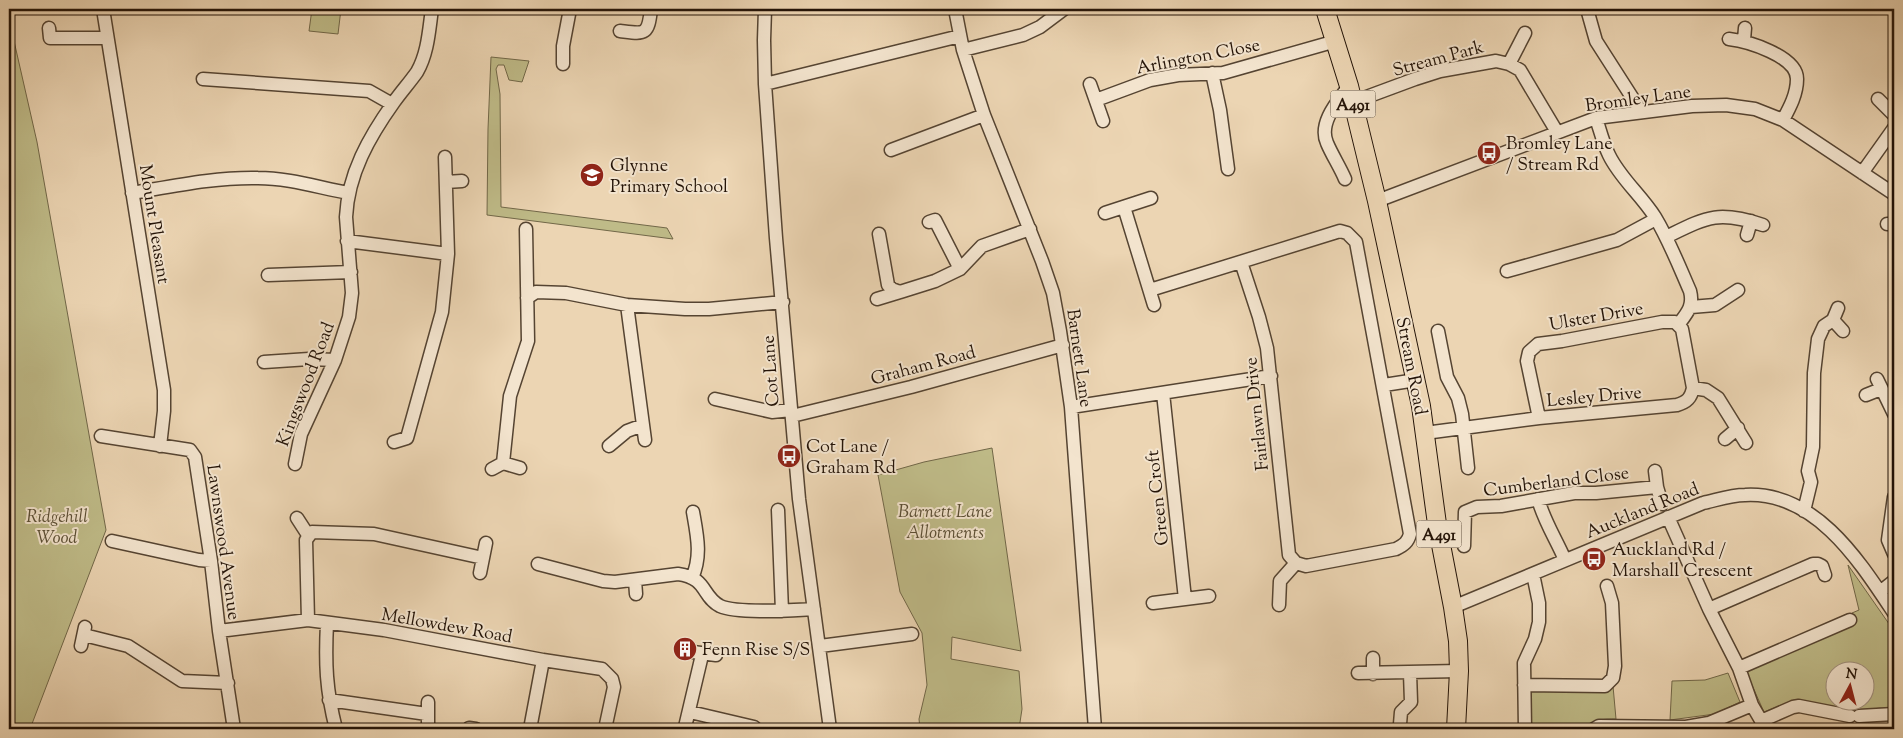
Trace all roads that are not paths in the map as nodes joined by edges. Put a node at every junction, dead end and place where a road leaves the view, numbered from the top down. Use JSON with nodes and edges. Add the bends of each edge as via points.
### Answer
{"nodes":[{"id":1,"x":103,"y":9,"type":"edge"},
{"id":2,"x":432,"y":9,"type":"edge"},
{"id":3,"x":570,"y":9,"type":"edge"},
{"id":4,"x":651,"y":9,"type":"edge"},
{"id":5,"x":765,"y":9,"type":"edge"},
{"id":6,"x":955,"y":9,"type":"edge"},
{"id":7,"x":1064,"y":9,"type":"edge"},
{"id":8,"x":1325,"y":9,"type":"edge"},
{"id":9,"x":1587,"y":9,"type":"edge"},
{"id":10,"x":48,"y":28,"type":"dead end"},
{"id":11,"x":620,"y":31,"type":"dead end"},
{"id":12,"x":1525,"y":33,"type":"dead end"},
{"id":13,"x":960,"y":36,"type":"junction"},
{"id":14,"x":108,"y":38,"type":"junction"},
{"id":15,"x":1729,"y":39,"type":"dead end"},
{"id":16,"x":1336,"y":41,"type":"junction"},
{"id":17,"x":963,"y":50,"type":"junction"},
{"id":18,"x":563,"y":64,"type":"dead end"},
{"id":19,"x":1509,"y":64,"type":"junction"},
{"id":20,"x":1212,"y":74,"type":"junction"},
{"id":21,"x":203,"y":79,"type":"dead end"},
{"id":22,"x":765,"y":84,"type":"junction"},
{"id":23,"x":1090,"y":84,"type":"dead end"},
{"id":24,"x":1351,"y":94,"type":"junction"},
{"id":25,"x":1878,"y":98,"type":"dead end"},
{"id":26,"x":1096,"y":100,"type":"junction"},
{"id":27,"x":392,"y":104,"type":"junction"},
{"id":28,"x":1640,"y":112,"type":"junction"},
{"id":29,"x":984,"y":115,"type":"junction"},
{"id":30,"x":1894,"y":115,"type":"edge"},
{"id":31,"x":1596,"y":118,"type":"junction"},
{"id":32,"x":1783,"y":120,"type":"junction"},
{"id":33,"x":1103,"y":121,"type":"dead end"},
{"id":34,"x":1894,"y":128,"type":"edge"},
{"id":35,"x":1557,"y":132,"type":"junction"},
{"id":36,"x":890,"y":149,"type":"dead end"},
{"id":37,"x":445,"y":157,"type":"dead end"},
{"id":38,"x":1228,"y":169,"type":"dead end"},
{"id":39,"x":1862,"y":173,"type":"junction"},
{"id":40,"x":1345,"y":179,"type":"dead end"},
{"id":41,"x":462,"y":181,"type":"dead end"},
{"id":42,"x":446,"y":182,"type":"junction"},
{"id":43,"x":132,"y":193,"type":"junction"},
{"id":44,"x":349,"y":193,"type":"junction"},
{"id":45,"x":1894,"y":194,"type":"edge"},
{"id":46,"x":1151,"y":198,"type":"dead end"},
{"id":47,"x":1377,"y":201,"type":"junction"},
{"id":48,"x":1124,"y":207,"type":"junction"},
{"id":49,"x":1105,"y":212,"type":"dead end"},
{"id":50,"x":1656,"y":219,"type":"junction"},
{"id":51,"x":1751,"y":221,"type":"junction"},
{"id":52,"x":929,"y":222,"type":"dead end"},
{"id":53,"x":1763,"y":225,"type":"dead end"},
{"id":54,"x":1030,"y":229,"type":"junction"},
{"id":55,"x":526,"y":230,"type":"dead end"},
{"id":56,"x":879,"y":234,"type":"dead end"},
{"id":57,"x":1747,"y":234,"type":"dead end"},
{"id":58,"x":1666,"y":237,"type":"junction"},
{"id":59,"x":347,"y":241,"type":"junction"},
{"id":60,"x":448,"y":254,"type":"junction"},
{"id":61,"x":1241,"y":262,"type":"junction"},
{"id":62,"x":960,"y":269,"type":"junction"},
{"id":63,"x":1507,"y":271,"type":"dead end"},
{"id":64,"x":351,"y":272,"type":"junction"},
{"id":65,"x":266,"y":275,"type":"dead end"},
{"id":66,"x":1150,"y":290,"type":"junction"},
{"id":67,"x":900,"y":292,"type":"junction"},
{"id":68,"x":1737,"y":296,"type":"dead end"},
{"id":69,"x":527,"y":298,"type":"junction"},
{"id":70,"x":877,"y":299,"type":"dead end"},
{"id":71,"x":783,"y":302,"type":"junction"},
{"id":72,"x":627,"y":305,"type":"junction"},
{"id":73,"x":1154,"y":305,"type":"dead end"},
{"id":74,"x":1691,"y":307,"type":"junction"},
{"id":75,"x":1678,"y":325,"type":"junction"},
{"id":76,"x":1438,"y":331,"type":"dead end"},
{"id":77,"x":1843,"y":331,"type":"dead end"},
{"id":78,"x":1063,"y":345,"type":"junction"},
{"id":79,"x":335,"y":360,"type":"junction"},
{"id":80,"x":263,"y":363,"type":"dead end"},
{"id":81,"x":1271,"y":376,"type":"junction"},
{"id":82,"x":1416,"y":380,"type":"junction"},
{"id":83,"x":1384,"y":385,"type":"junction"},
{"id":84,"x":1693,"y":388,"type":"junction"},
{"id":85,"x":1163,"y":393,"type":"junction"},
{"id":86,"x":1866,"y":395,"type":"dead end"},
{"id":87,"x":715,"y":400,"type":"dead end"},
{"id":88,"x":1071,"y":407,"type":"junction"},
{"id":89,"x":791,"y":413,"type":"junction"},
{"id":90,"x":1894,"y":414,"type":"edge"},
{"id":91,"x":1539,"y":418,"type":"junction"},
{"id":92,"x":643,"y":425,"type":"junction"},
{"id":93,"x":1465,"y":428,"type":"junction"},
{"id":94,"x":1738,"y":428,"type":"junction"},
{"id":95,"x":1425,"y":433,"type":"junction"},
{"id":96,"x":101,"y":434,"type":"dead end"},
{"id":97,"x":1725,"y":438,"type":"dead end"},
{"id":98,"x":645,"y":440,"type":"dead end"},
{"id":99,"x":394,"y":442,"type":"dead end"},
{"id":100,"x":1746,"y":443,"type":"dead end"},
{"id":101,"x":160,"y":446,"type":"junction"},
{"id":102,"x":609,"y":446,"type":"dead end"},
{"id":103,"x":295,"y":464,"type":"dead end"},
{"id":104,"x":520,"y":468,"type":"dead end"},
{"id":105,"x":1468,"y":468,"type":"dead end"},
{"id":106,"x":1655,"y":471,"type":"dead end"},
{"id":107,"x":1657,"y":487,"type":"junction"},
{"id":108,"x":1894,"y":497,"type":"edge"},
{"id":109,"x":1538,"y":499,"type":"junction"},
{"id":110,"x":1662,"y":504,"type":"dead end"},
{"id":111,"x":778,"y":510,"type":"dead end"},
{"id":112,"x":1804,"y":511,"type":"junction"},
{"id":113,"x":693,"y":512,"type":"dead end"},
{"id":114,"x":1668,"y":517,"type":"junction"},
{"id":115,"x":297,"y":518,"type":"dead end"},
{"id":116,"x":308,"y":535,"type":"junction"},
{"id":117,"x":113,"y":540,"type":"dead end"},
{"id":118,"x":486,"y":543,"type":"dead end"},
{"id":119,"x":1464,"y":546,"type":"dead end"},
{"id":120,"x":1894,"y":554,"type":"edge"},
{"id":121,"x":482,"y":558,"type":"junction"},
{"id":122,"x":1565,"y":560,"type":"junction"},
{"id":123,"x":211,"y":561,"type":"junction"},
{"id":124,"x":1296,"y":563,"type":"junction"},
{"id":125,"x":538,"y":564,"type":"dead end"},
{"id":126,"x":480,"y":573,"type":"dead end"},
{"id":127,"x":1533,"y":574,"type":"junction"},
{"id":128,"x":1825,"y":575,"type":"dead end"},
{"id":129,"x":692,"y":578,"type":"junction"},
{"id":130,"x":635,"y":580,"type":"junction"},
{"id":131,"x":1280,"y":581,"type":"junction"},
{"id":132,"x":1894,"y":581,"type":"edge"},
{"id":133,"x":1267,"y":582,"type":"dead end"},
{"id":134,"x":1608,"y":586,"type":"dead end"},
{"id":135,"x":1880,"y":592,"type":"junction"},
{"id":136,"x":636,"y":594,"type":"dead end"},
{"id":137,"x":1209,"y":596,"type":"dead end"},
{"id":138,"x":1185,"y":599,"type":"junction"},
{"id":139,"x":1154,"y":603,"type":"dead end"},
{"id":140,"x":1278,"y":605,"type":"dead end"},
{"id":141,"x":1453,"y":607,"type":"junction"},
{"id":142,"x":814,"y":609,"type":"junction"},
{"id":143,"x":1709,"y":609,"type":"junction"},
{"id":144,"x":782,"y":611,"type":"junction"},
{"id":145,"x":1894,"y":613,"type":"edge"},
{"id":146,"x":308,"y":620,"type":"junction"},
{"id":147,"x":1850,"y":620,"type":"dead end"},
{"id":148,"x":327,"y":622,"type":"junction"},
{"id":149,"x":219,"y":630,"type":"junction"},
{"id":150,"x":912,"y":634,"type":"dead end"},
{"id":151,"x":83,"y":636,"type":"dead end"},
{"id":152,"x":820,"y":646,"type":"junction"},
{"id":153,"x":716,"y":656,"type":"dead end"},
{"id":154,"x":1373,"y":658,"type":"dead end"},
{"id":155,"x":543,"y":660,"type":"junction"},
{"id":156,"x":1739,"y":668,"type":"junction"},
{"id":157,"x":1459,"y":671,"type":"junction"},
{"id":158,"x":1358,"y":673,"type":"dead end"},
{"id":159,"x":1410,"y":673,"type":"junction"},
{"id":160,"x":1373,"y":674,"type":"junction"},
{"id":161,"x":228,"y":683,"type":"junction"},
{"id":162,"x":1524,"y":684,"type":"junction"},
{"id":163,"x":329,"y":700,"type":"junction"},
{"id":164,"x":1752,"y":706,"type":"junction"},
{"id":165,"x":690,"y":712,"type":"junction"},
{"id":166,"x":1388,"y":714,"type":"dead end"},
{"id":167,"x":1894,"y":714,"type":"edge"},
{"id":168,"x":1764,"y":725,"type":"edge"},
{"id":169,"x":685,"y":727,"type":"dead end"},
{"id":170,"x":1686,"y":728,"type":"edge"},
{"id":171,"x":234,"y":729,"type":"edge"},
{"id":172,"x":336,"y":729,"type":"edge"},
{"id":173,"x":428,"y":729,"type":"edge"},
{"id":174,"x":530,"y":729,"type":"edge"},
{"id":175,"x":605,"y":729,"type":"edge"},
{"id":176,"x":756,"y":729,"type":"edge"},
{"id":177,"x":830,"y":729,"type":"edge"},
{"id":178,"x":1095,"y":729,"type":"edge"},
{"id":179,"x":1456,"y":729,"type":"edge"},
{"id":180,"x":1525,"y":729,"type":"edge"},
{"id":181,"x":1594,"y":729,"type":"edge"}],
"edges":[{"from":1,"to":14,"type":"street","name":"Mount Pleasant"},
{"from":2,"to":27,"type":"street","name":"Kingswood Road","via":[[426,51],[417,71]]},
{"from":3,"to":18,"type":"street"},
{"from":4,"to":11,"type":"street","via":[[649,27],[645,32]]},
{"from":5,"to":22,"type":"street","name":"Cot Lane"},
{"from":6,"to":13,"type":"street","name":"Barnett Lane"},
{"from":7,"to":17,"type":"street","via":[[1024,35]]},
{"from":8,"to":16,"type":"highway","name":"Stream Road","number":"A491"},
{"from":9,"to":28,"type":"street","via":[[1596,41]]},
{"from":10,"to":14,"type":"street","via":[[50,38]]},
{"from":12,"to":19,"type":"street"},
{"from":13,"to":17,"type":"street","name":"Barnett Lane"},
{"from":13,"to":22,"type":"street"},
{"from":14,"to":43,"type":"street","name":"Mount Pleasant"},
{"from":15,"to":32,"type":"street","via":[[1745,34],[1792,68],[1797,77],[1794,97]]},
{"from":16,"to":20,"type":"street","name":"Arlington Close"},
{"from":16,"to":24,"type":"highway","name":"Stream Road","number":"A491"},
{"from":17,"to":29,"type":"street","name":"Barnett Lane"},
{"from":19,"to":24,"type":"street","name":"Stream Park","via":[[1496,61],[1440,71]]},
{"from":19,"to":35,"type":"street","name":"Stream Park","via":[[1520,70]]},
{"from":20,"to":26,"type":"street","name":"Arlington Close","via":[[1150,80]]},
{"from":20,"to":38,"type":"street"},
{"from":21,"to":27,"type":"street","via":[[369,91]]},
{"from":22,"to":71,"type":"street","name":"Cot Lane"},
{"from":23,"to":26,"type":"street"},
{"from":24,"to":40,"type":"street","via":[[1330,114],[1325,134]]},
{"from":24,"to":47,"type":"highway","name":"Stream Road","number":"A491"},
{"from":25,"to":30,"type":"street"},
{"from":26,"to":33,"type":"street"},
{"from":27,"to":44,"type":"street","name":"Kingswood Road","via":[[361,155]]},
{"from":28,"to":31,"type":"street","name":"Bromley Lane"},
{"from":28,"to":32,"type":"street","name":"Bromley Lane","via":[[1726,105],[1755,109]]},
{"from":29,"to":36,"type":"street"},
{"from":29,"to":54,"type":"street","name":"Barnett Lane"},
{"from":31,"to":35,"type":"street","name":"Bromley Lane"},
{"from":31,"to":50,"type":"street","via":[[1608,154]]},
{"from":32,"to":39,"type":"street","name":"Bromley Lane"},
{"from":34,"to":39,"type":"street"},
{"from":35,"to":47,"type":"street","name":"Bromley Lane"},
{"from":37,"to":42,"type":"street"},
{"from":39,"to":45,"type":"street","name":"Bromley Lane"},
{"from":41,"to":42,"type":"street"},
{"from":42,"to":60,"type":"street"},
{"from":43,"to":44,"type":"street","via":[[222,179],[260,178]]},
{"from":43,"to":101,"type":"street","name":"Mount Pleasant","via":[[164,390]]},
{"from":44,"to":59,"type":"street","name":"Kingswood Road"},
{"from":46,"to":48,"type":"street"},
{"from":47,"to":82,"type":"highway","name":"Stream Road","number":"A491"},
{"from":48,"to":49,"type":"street"},
{"from":48,"to":66,"type":"street"},
{"from":50,"to":58,"type":"street"},
{"from":50,"to":63,"type":"street","via":[[1617,240]]},
{"from":51,"to":53,"type":"street"},
{"from":51,"to":57,"type":"street"},
{"from":51,"to":58,"type":"street","via":[[1735,216],[1710,218]]},
{"from":52,"to":62,"type":"street","via":[[935,220]]},
{"from":54,"to":62,"type":"street","via":[[982,246]]},
{"from":54,"to":78,"type":"street","name":"Barnett Lane","via":[[1052,292]]},
{"from":55,"to":69,"type":"street"},
{"from":56,"to":67,"type":"street","via":[[888,285]]},
{"from":58,"to":74,"type":"street","via":[[1690,291]]},
{"from":59,"to":60,"type":"street"},
{"from":59,"to":64,"type":"street","name":"Kingswood Road"},
{"from":60,"to":99,"type":"street","via":[[442,312],[411,443]]},
{"from":61,"to":66,"type":"street"},
{"from":61,"to":81,"type":"street","name":"Fairlawn Drive","via":[[1259,317]]},
{"from":61,"to":83,"type":"street","name":"Stream Road","via":[[1340,231],[1347,233],[1356,242]]},
{"from":62,"to":67,"type":"street"},
{"from":64,"to":65,"type":"street"},
{"from":64,"to":79,"type":"street","name":"Kingswood Road","via":[[349,317]]},
{"from":66,"to":73,"type":"street"},
{"from":67,"to":70,"type":"street"},
{"from":68,"to":74,"type":"street","via":[[1715,305]]},
{"from":69,"to":72,"type":"street","via":[[536,292],[566,293]]},
{"from":69,"to":104,"type":"street","via":[[528,341],[510,396],[498,466]]},
{"from":71,"to":72,"type":"street","via":[[685,310]]},
{"from":71,"to":89,"type":"street","name":"Cot Lane"},
{"from":72,"to":92,"type":"street"},
{"from":74,"to":75,"type":"street"},
{"from":75,"to":84,"type":"street","via":[[1682,329]]},
{"from":75,"to":91,"type":"street","name":"Ulster Drive","via":[[1662,322],[1538,344],[1529,352],[1527,361]]},
{"from":76,"to":93,"type":"street","name":"Stream Road","via":[[1447,377],[1458,398]]},
{"from":77,"to":112,"type":"street","via":[[1835,314],[1818,339],[1813,447],[1808,471],[1811,482]]},
{"from":78,"to":88,"type":"street","name":"Barnett Lane"},
{"from":78,"to":89,"type":"street","name":"Graham Road","via":[[911,386]]},
{"from":79,"to":80,"type":"street"},
{"from":79,"to":103,"type":"street","name":"Kingswood Road","via":[[301,434]]},
{"from":81,"to":85,"type":"street"},
{"from":81,"to":124,"type":"street","name":"Fairlawn Drive","via":[[1289,555]]},
{"from":82,"to":83,"type":"street"},
{"from":82,"to":95,"type":"highway","name":"Stream Road","number":"A491"},
{"from":83,"to":124,"type":"street","name":"Stream Road","via":[[1409,539],[1396,549],[1306,566]]},
{"from":84,"to":91,"type":"street","name":"Lesley Drive","via":[[1690,397],[1677,406]]},
{"from":84,"to":94,"type":"street","via":[[1706,390],[1718,398]]},
{"from":85,"to":88,"type":"street"},
{"from":85,"to":138,"type":"street","name":"Green Croft"},
{"from":86,"to":90,"type":"street","via":[[1879,384]]},
{"from":87,"to":89,"type":"street","name":"Graham Road","via":[[730,398],[772,412]]},
{"from":88,"to":178,"type":"street","name":"Barnett Lane"},
{"from":89,"to":142,"type":"street","name":"Cot Lane","via":[[798,499]]},
{"from":91,"to":93,"type":"street","name":"Lesley Drive"},
{"from":92,"to":98,"type":"street"},
{"from":92,"to":102,"type":"street","via":[[627,431]]},
{"from":93,"to":95,"type":"street","name":"Lesley Drive"},
{"from":93,"to":105,"type":"street","name":"Stream Road"},
{"from":94,"to":97,"type":"street"},
{"from":94,"to":100,"type":"street"},
{"from":95,"to":141,"type":"highway","name":"Stream Road","number":"A491","via":[[1437,524]]},
{"from":96,"to":101,"type":"street","name":"Lawnswood Avenue"},
{"from":101,"to":123,"type":"street","name":"Lawnswood Avenue","via":[[190,450],[195,457]]},
{"from":106,"to":107,"type":"street"},
{"from":107,"to":109,"type":"street","name":"Cumberland Close"},
{"from":107,"to":110,"type":"street"},
{"from":108,"to":120,"type":"street","via":[[1888,535]]},
{"from":109,"to":119,"type":"street","name":"Cumberland Close","via":[[1460,509]]},
{"from":109,"to":122,"type":"street","via":[[1542,515]]},
{"from":111,"to":144,"type":"street"},
{"from":112,"to":114,"type":"street","name":"Auckland Road","via":[[1782,500],[1745,494],[1703,502]]},
{"from":112,"to":135,"type":"street","name":"Auckland Road","via":[[1826,525],[1844,544]]},
{"from":113,"to":129,"type":"street","via":[[699,550]]},
{"from":114,"to":122,"type":"street","name":"Auckland Road"},
{"from":114,"to":143,"type":"street"},
{"from":115,"to":116,"type":"street"},
{"from":116,"to":121,"type":"street","via":[[318,531],[374,534]]},
{"from":116,"to":146,"type":"street"},
{"from":117,"to":123,"type":"street"},
{"from":118,"to":121,"type":"street"},
{"from":121,"to":126,"type":"street"},
{"from":122,"to":127,"type":"street","name":"Auckland Road"},
{"from":123,"to":149,"type":"street","name":"Lawnswood Avenue"},
{"from":124,"to":131,"type":"street"},
{"from":125,"to":130,"type":"street","via":[[602,581]]},
{"from":127,"to":141,"type":"street","name":"Auckland Road"},
{"from":127,"to":162,"type":"street","via":[[1539,622],[1524,663]]},
{"from":128,"to":143,"type":"street","via":[[1822,566],[1813,564]]},
{"from":129,"to":130,"type":"street","via":[[678,574]]},
{"from":129,"to":144,"type":"street","via":[[702,584],[712,601],[727,608]]},
{"from":130,"to":136,"type":"street"},
{"from":131,"to":133,"type":"street"},
{"from":131,"to":140,"type":"street"},
{"from":132,"to":135,"type":"street"},
{"from":134,"to":162,"type":"street","via":[[1612,603],[1613,678],[1605,686]]},
{"from":135,"to":145,"type":"street","name":"Auckland Road"},
{"from":137,"to":138,"type":"street"},
{"from":138,"to":139,"type":"street"},
{"from":141,"to":157,"type":"highway","name":"Stream Road","number":"A491"},
{"from":142,"to":144,"type":"street"},
{"from":142,"to":152,"type":"street","name":"Cot Lane"},
{"from":143,"to":156,"type":"street"},
{"from":146,"to":148,"type":"street","name":"Mellowdew Road"},
{"from":146,"to":149,"type":"street","name":"Mellowdew Road"},
{"from":147,"to":156,"type":"street"},
{"from":148,"to":155,"type":"street","name":"Mellowdew Road"},
{"from":148,"to":163,"type":"street","via":[[325,662]]},
{"from":149,"to":161,"type":"street","name":"Lawnswood Avenue"},
{"from":150,"to":152,"type":"street"},
{"from":151,"to":161,"type":"street","via":[[128,646],[182,681]]},
{"from":152,"to":177,"type":"street","name":"Cot Lane"},
{"from":153,"to":165,"type":"street","via":[[698,653]]},
{"from":154,"to":160,"type":"street"},
{"from":155,"to":174,"type":"street"},
{"from":155,"to":175,"type":"street","name":"Mellowdew Road","via":[[594,667],[608,673],[614,687]]},
{"from":156,"to":164,"type":"street"},
{"from":157,"to":159,"type":"street"},
{"from":157,"to":179,"type":"highway","name":"Stream Road","number":"A491"},
{"from":158,"to":160,"type":"street"},
{"from":159,"to":160,"type":"street"},
{"from":159,"to":166,"type":"street","via":[[1411,702],[1401,718]]},
{"from":161,"to":171,"type":"street","name":"Lawnswood Avenue"},
{"from":162,"to":180,"type":"street"},
{"from":163,"to":172,"type":"street"},
{"from":163,"to":173,"type":"street","via":[[427,708]]},
{"from":164,"to":168,"type":"street"},
{"from":164,"to":170,"type":"street","via":[[1709,723]]},
{"from":165,"to":169,"type":"street"},
{"from":165,"to":176,"type":"street"},
{"from":167,"to":168,"type":"street","via":[[1855,716],[1799,706]]},
{"from":170,"to":181,"type":"street","via":[[1599,726]]}]}
